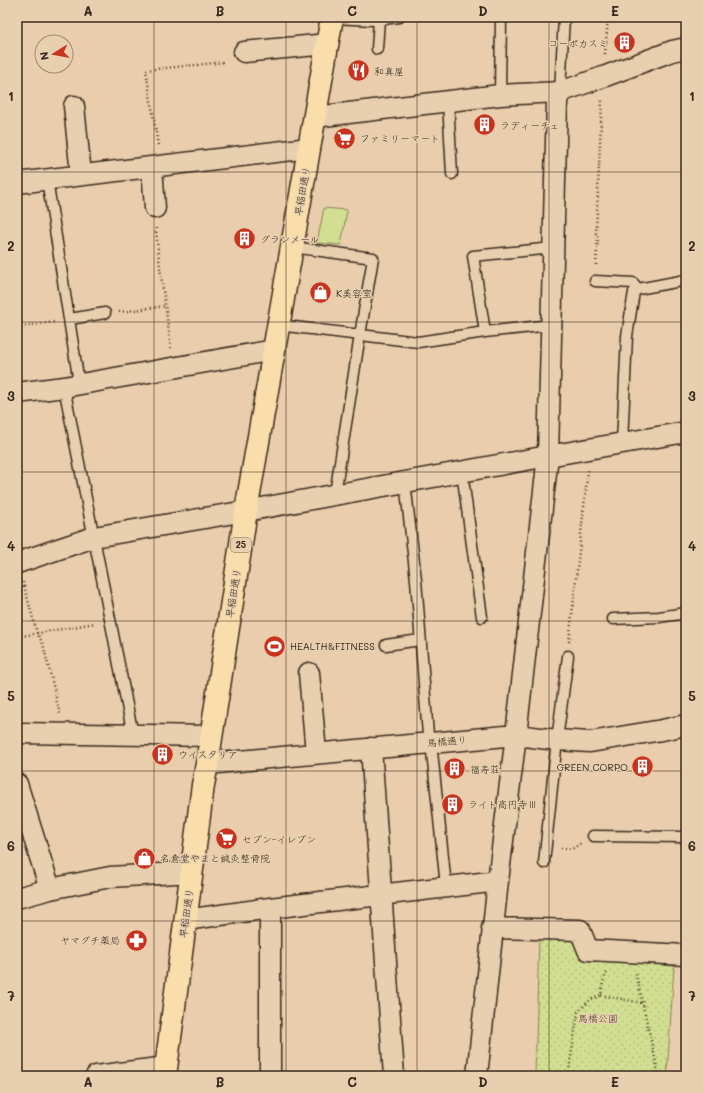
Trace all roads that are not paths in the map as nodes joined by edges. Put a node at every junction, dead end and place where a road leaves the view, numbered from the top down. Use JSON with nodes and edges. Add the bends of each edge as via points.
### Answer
{"nodes":[{"id":1,"x":399,"y":17,"type":"edge"},
{"id":2,"x":501,"y":17,"type":"edge"},
{"id":3,"x":564,"y":17,"type":"edge"},
{"id":4,"x":332,"y":18,"type":"edge"},
{"id":5,"x":379,"y":19,"type":"junction"},
{"id":6,"x":327,"y":44,"type":"junction"},
{"id":7,"x":686,"y":48,"type":"edge"},
{"id":8,"x":377,"y":49,"type":"dead end"},
{"id":9,"x":244,"y":52,"type":"road end"},
{"id":10,"x":560,"y":92,"type":"junction"},
{"id":11,"x":500,"y":95,"type":"junction"},
{"id":12,"x":448,"y":102,"type":"junction"},
{"id":13,"x":74,"y":106,"type":"dead end"},
{"id":14,"x":315,"y":117,"type":"junction"},
{"id":15,"x":309,"y":148,"type":"junction"},
{"id":16,"x":157,"y":166,"type":"junction"},
{"id":17,"x":452,"y":174,"type":"dead end"},
{"id":18,"x":81,"y":175,"type":"junction"},
{"id":19,"x":47,"y":179,"type":"junction"},
{"id":20,"x":17,"y":183,"type":"edge"},
{"id":21,"x":155,"y":208,"type":"road end"},
{"id":22,"x":292,"y":247,"type":"junction"},
{"id":23,"x":553,"y":248,"type":"junction"},
{"id":24,"x":686,"y":280,"type":"edge"},
{"id":25,"x":596,"y":281,"type":"road end"},
{"id":26,"x":638,"y":289,"type":"junction"},
{"id":27,"x":105,"y":313,"type":"road end"},
{"id":28,"x":70,"y":319,"type":"junction"},
{"id":29,"x":278,"y":325,"type":"junction"},
{"id":30,"x":552,"y":325,"type":"junction"},
{"id":31,"x":485,"y":332,"type":"junction"},
{"id":32,"x":360,"y":335,"type":"junction"},
{"id":33,"x":274,"y":350,"type":"junction"},
{"id":34,"x":71,"y":385,"type":"junction"},
{"id":35,"x":17,"y":393,"type":"edge"},
{"id":36,"x":686,"y":432,"type":"edge"},
{"id":37,"x":622,"y":443,"type":"junction"},
{"id":38,"x":548,"y":456,"type":"junction"},
{"id":39,"x":462,"y":472,"type":"junction"},
{"id":40,"x":405,"y":481,"type":"junction"},
{"id":41,"x":335,"y":494,"type":"junction"},
{"id":42,"x":246,"y":511,"type":"junction"},
{"id":43,"x":94,"y":537,"type":"junction"},
{"id":44,"x":17,"y":563,"type":"edge"},
{"id":45,"x":686,"y":613,"type":"edge"},
{"id":46,"x":482,"y":617,"type":"dead end"},
{"id":47,"x":613,"y":619,"type":"dead end"},
{"id":48,"x":420,"y":640,"type":"junction"},
{"id":49,"x":386,"y":645,"type":"dead end"},
{"id":50,"x":568,"y":656,"type":"road end"},
{"id":51,"x":309,"y":673,"type":"dead end"},
{"id":52,"x":686,"y":725,"type":"edge"},
{"id":53,"x":17,"y":733,"type":"edge"},
{"id":54,"x":134,"y":735,"type":"junction"},
{"id":55,"x":516,"y":735,"type":"junction"},
{"id":56,"x":211,"y":736,"type":"junction"},
{"id":57,"x":557,"y":740,"type":"junction"},
{"id":58,"x":431,"y":742,"type":"junction"},
{"id":59,"x":371,"y":748,"type":"junction"},
{"id":60,"x":316,"y":753,"type":"junction"},
{"id":61,"x":207,"y":764,"type":"junction"},
{"id":62,"x":17,"y":784,"type":"edge"},
{"id":63,"x":23,"y":821,"type":"edge"},
{"id":64,"x":593,"y":836,"type":"road end"},
{"id":65,"x":686,"y":837,"type":"edge"},
{"id":66,"x":544,"y":863,"type":"dead end"},
{"id":67,"x":192,"y":872,"type":"junction"},
{"id":68,"x":498,"y":880,"type":"junction"},
{"id":69,"x":446,"y":886,"type":"junction"},
{"id":70,"x":50,"y":888,"type":"junction"},
{"id":71,"x":382,"y":894,"type":"junction"},
{"id":72,"x":17,"y":898,"type":"edge"},
{"id":73,"x":270,"y":908,"type":"junction"},
{"id":74,"x":184,"y":920,"type":"junction"},
{"id":75,"x":492,"y":928,"type":"junction"},
{"id":76,"x":686,"y":955,"type":"edge"},
{"id":77,"x":165,"y":1071,"type":"edge"},
{"id":78,"x":96,"y":1076,"type":"edge"},
{"id":79,"x":270,"y":1076,"type":"edge"},
{"id":80,"x":394,"y":1076,"type":"edge"},
{"id":81,"x":478,"y":1076,"type":"edge"}],
"edges":[{"from":1,"to":5,"type":"lane"},
{"from":2,"to":11,"type":"lane"},
{"from":3,"to":10,"type":"lane"},
{"from":4,"to":5,"type":"lane"},
{"from":4,"to":6,"type":"main road","name":"早稲田通り","number":"25"},
{"from":5,"to":8,"type":"lane"},
{"from":6,"to":9,"type":"street"},
{"from":6,"to":14,"type":"main road","name":"早稲田通り","number":"25"},
{"from":7,"to":10,"type":"street"},
{"from":10,"to":11,"type":"street"},
{"from":10,"to":23,"type":"street","via":[[557,102]]},
{"from":11,"to":12,"type":"street"},
{"from":12,"to":14,"type":"street"},
{"from":12,"to":17,"type":"lane"},
{"from":13,"to":18,"type":"street"},
{"from":14,"to":15,"type":"main road","name":"早稲田通り","number":"25"},
{"from":15,"to":16,"type":"street"},
{"from":15,"to":22,"type":"main road","name":"早稲田通り","number":"25"},
{"from":16,"to":18,"type":"street"},
{"from":16,"to":21,"type":"street"},
{"from":18,"to":19,"type":"street"},
{"from":19,"to":20,"type":"street"},
{"from":19,"to":28,"type":"lane"},
{"from":22,"to":29,"type":"main road","name":"早稲田通り","number":"25"},
{"from":22,"to":32,"type":"lane","via":[[373,258]]},
{"from":23,"to":30,"type":"street"},
{"from":23,"to":31,"type":"lane","via":[[473,256]]},
{"from":24,"to":26,"type":"lane"},
{"from":25,"to":26,"type":"lane","via":[[633,283]]},
{"from":26,"to":37,"type":"lane","via":[[634,292],[627,336]]},
{"from":27,"to":28,"type":"lane"},
{"from":28,"to":34,"type":"lane"},
{"from":29,"to":32,"type":"lane"},
{"from":29,"to":33,"type":"main road","name":"早稲田通り","number":"25"},
{"from":30,"to":31,"type":"lane"},
{"from":30,"to":38,"type":"street"},
{"from":31,"to":32,"type":"lane","via":[[418,342]]},
{"from":32,"to":41,"type":"lane"},
{"from":33,"to":34,"type":"street"},
{"from":33,"to":42,"type":"main road","name":"早稲田通り","number":"25"},
{"from":34,"to":35,"type":"street"},
{"from":34,"to":43,"type":"lane"},
{"from":36,"to":37,"type":"street"},
{"from":37,"to":38,"type":"street"},
{"from":38,"to":39,"type":"street"},
{"from":38,"to":55,"type":"street"},
{"from":39,"to":40,"type":"street"},
{"from":39,"to":46,"type":"lane"},
{"from":40,"to":41,"type":"street"},
{"from":40,"to":48,"type":"lane"},
{"from":41,"to":42,"type":"street"},
{"from":42,"to":43,"type":"street"},
{"from":42,"to":56,"type":"main road","name":"早稲田通り","number":"25"},
{"from":43,"to":44,"type":"street"},
{"from":43,"to":54,"type":"lane"},
{"from":45,"to":47,"type":"lane"},
{"from":48,"to":49,"type":"lane"},
{"from":48,"to":58,"type":"lane","via":[[428,735]]},
{"from":50,"to":57,"type":"lane"},
{"from":51,"to":60,"type":"street"},
{"from":52,"to":57,"type":"street","name":"馬橋通り","via":[[590,742]]},
{"from":53,"to":54,"type":"street"},
{"from":54,"to":56,"type":"street"},
{"from":55,"to":57,"type":"street","name":"馬橋通り"},
{"from":55,"to":58,"type":"street","name":"馬橋通り"},
{"from":55,"to":68,"type":"street"},
{"from":56,"to":61,"type":"main road","name":"早稲田通り","number":"25"},
{"from":57,"to":66,"type":"lane"},
{"from":58,"to":59,"type":"street","name":"馬橋通り"},
{"from":58,"to":69,"type":"lane"},
{"from":59,"to":60,"type":"street","name":"馬橋通り"},
{"from":59,"to":71,"type":"street"},
{"from":60,"to":61,"type":"street","name":"馬橋通り"},
{"from":61,"to":67,"type":"main road","name":"早稲田通り","number":"25"},
{"from":62,"to":63,"type":"street"},
{"from":63,"to":70,"type":"street"},
{"from":64,"to":65,"type":"lane"},
{"from":67,"to":70,"type":"street","via":[[110,878]]},
{"from":67,"to":74,"type":"main road","name":"早稲田通り","number":"25"},
{"from":68,"to":69,"type":"street"},
{"from":68,"to":75,"type":"street"},
{"from":69,"to":71,"type":"street"},
{"from":70,"to":72,"type":"street"},
{"from":71,"to":73,"type":"street"},
{"from":71,"to":80,"type":"street"},
{"from":73,"to":74,"type":"street"},
{"from":73,"to":79,"type":"street"},
{"from":74,"to":77,"type":"main road","name":"早稲田通り","number":"25"},
{"from":75,"to":76,"type":"street","via":[[580,930],[588,950]]},
{"from":75,"to":81,"type":"street"},
{"from":77,"to":78,"type":"street"}]}
